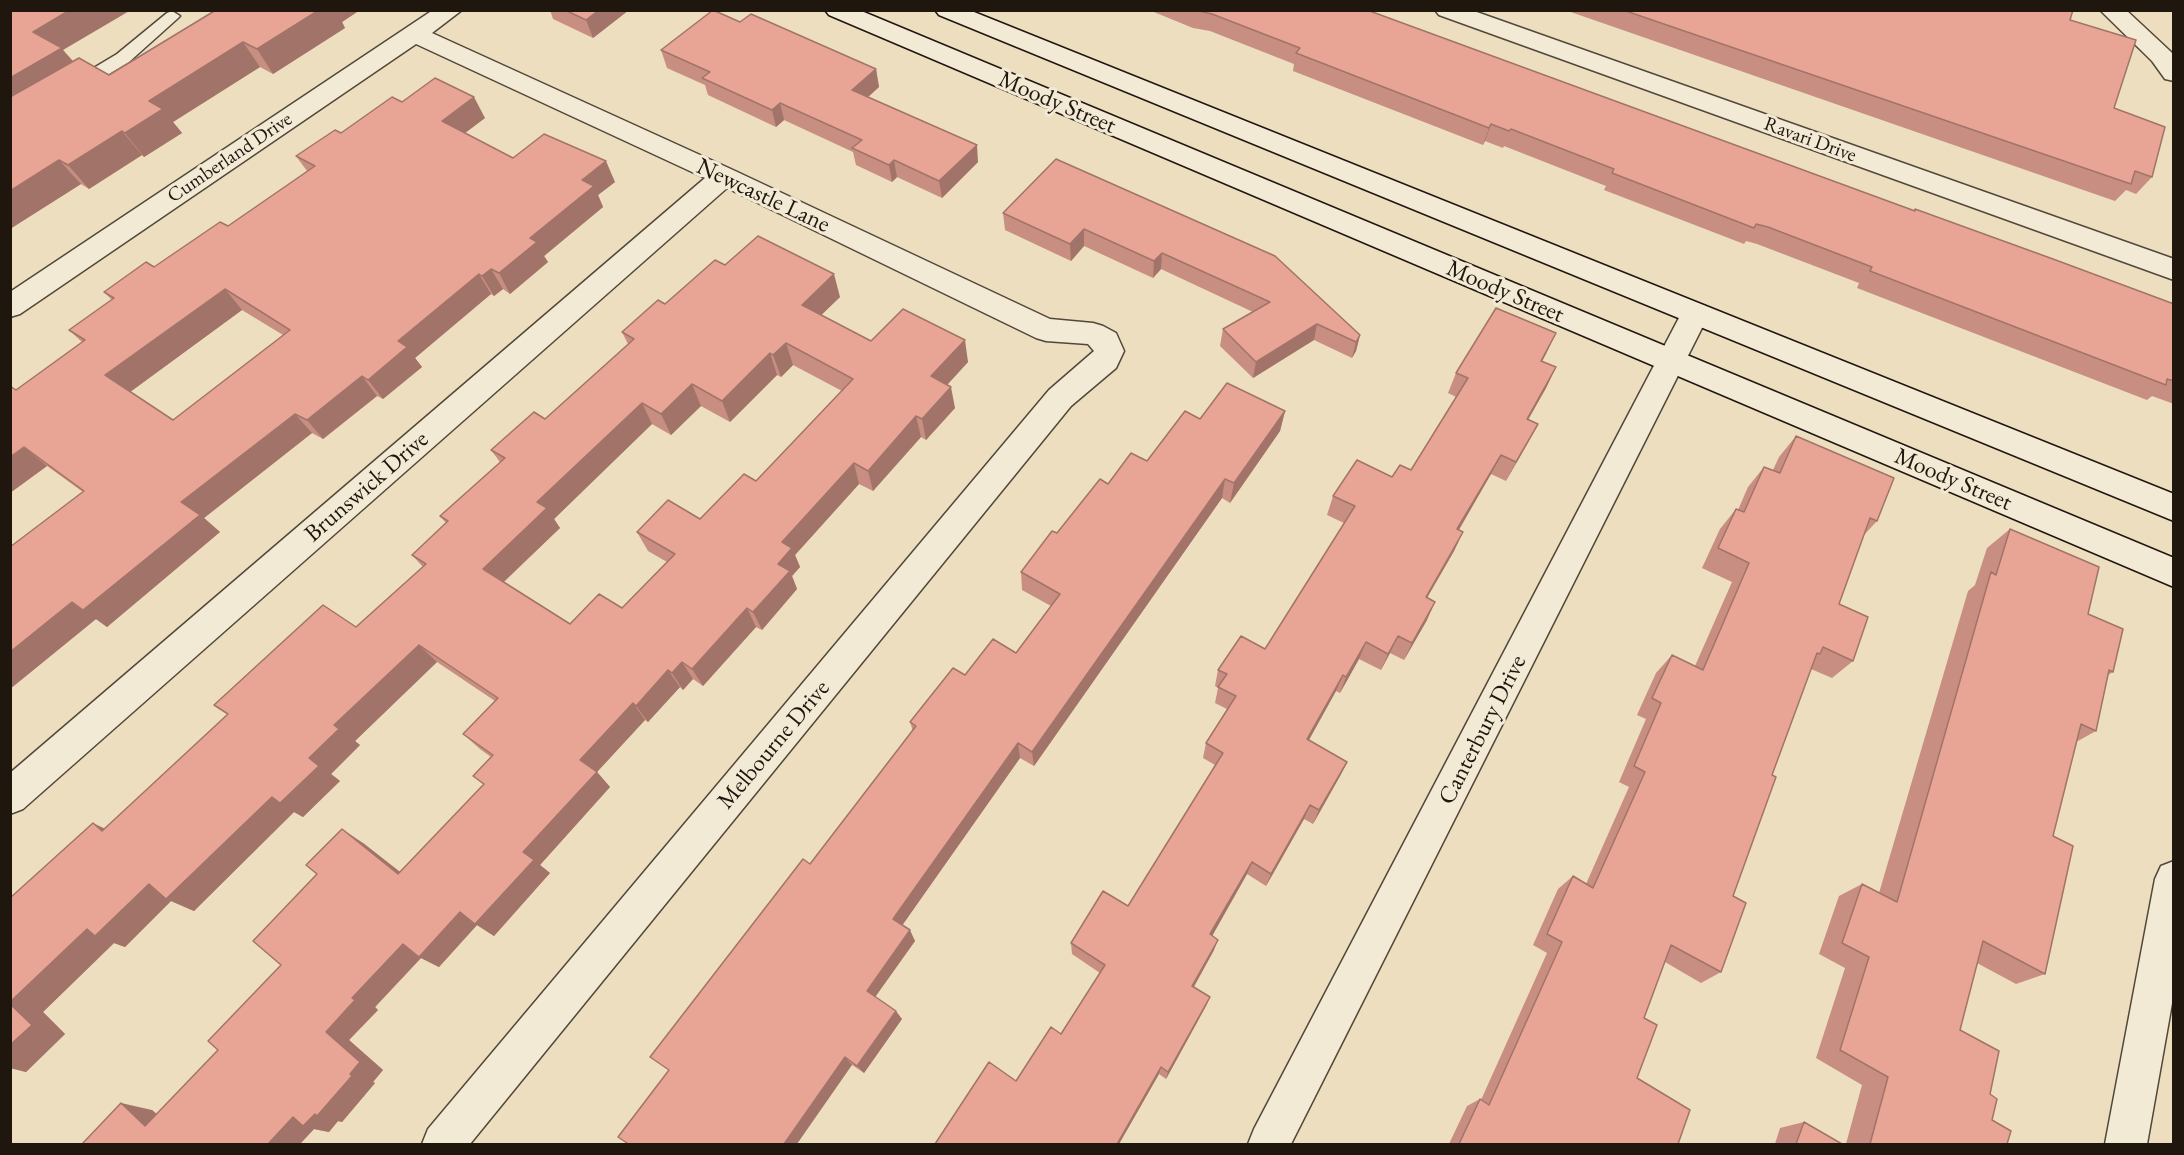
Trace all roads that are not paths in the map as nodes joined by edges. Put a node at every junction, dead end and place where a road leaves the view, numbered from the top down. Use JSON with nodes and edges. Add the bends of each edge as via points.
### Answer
{"nodes":[{"id":1,"x":450,"y":10,"type":"edge"},
{"id":2,"x":837,"y":10,"type":"edge"},
{"id":3,"x":947,"y":10,"type":"edge"},
{"id":4,"x":1447,"y":10,"type":"edge"},
{"id":5,"x":2112,"y":10,"type":"edge"},
{"id":6,"x":172,"y":12,"type":"edge"},
{"id":7,"x":414,"y":34,"type":"junction"},
{"id":8,"x":2174,"y":73,"type":"edge"},
{"id":9,"x":62,"y":95,"type":"edge"},
{"id":10,"x":724,"y":176,"type":"junction"},
{"id":11,"x":2174,"y":270,"type":"edge"},
{"id":12,"x":10,"y":306,"type":"edge"},
{"id":13,"x":1695,"y":314,"type":"junction"},
{"id":14,"x":1109,"y":351,"type":"joint"},
{"id":15,"x":1672,"y":362,"type":"junction"},
{"id":16,"x":2174,"y":508,"type":"edge"},
{"id":17,"x":2174,"y":573,"type":"edge"},
{"id":18,"x":10,"y":797,"type":"edge"},
{"id":19,"x":2174,"y":879,"type":"edge"},
{"id":20,"x":443,"y":1144,"type":"edge"},
{"id":21,"x":1269,"y":1144,"type":"edge"},
{"id":22,"x":2126,"y":1144,"type":"edge"}],
"edges":[{"from":1,"to":7,"type":"street","name":"Cumberland Drive"},
{"from":2,"to":15,"type":"street","name":"Moody Street"},
{"from":3,"to":13,"type":"street","name":"Moody Street"},
{"from":4,"to":11,"type":"street","name":"Ravari Drive"},
{"from":5,"to":8,"type":"street"},
{"from":6,"to":9,"type":"lane","via":[[123,58]]},
{"from":7,"to":10,"type":"street","name":"Newcastle Lane"},
{"from":7,"to":12,"type":"street","name":"Cumberland Drive"},
{"from":10,"to":14,"type":"street","name":"Newcastle Lane","via":[[1046,330],[1093,334],[1106,341]]},
{"from":10,"to":18,"type":"street","name":"Brunswick Drive"},
{"from":13,"to":15,"type":"street","name":"Canterbury Drive"},
{"from":13,"to":16,"type":"street","name":"Moody Street"},
{"from":14,"to":20,"type":"street","name":"Melbourne Drive","via":[[1106,360],[1060,398]]},
{"from":15,"to":17,"type":"street","name":"Moody Street"},
{"from":15,"to":21,"type":"street","name":"Canterbury Drive"},
{"from":19,"to":22,"type":"street"}]}
